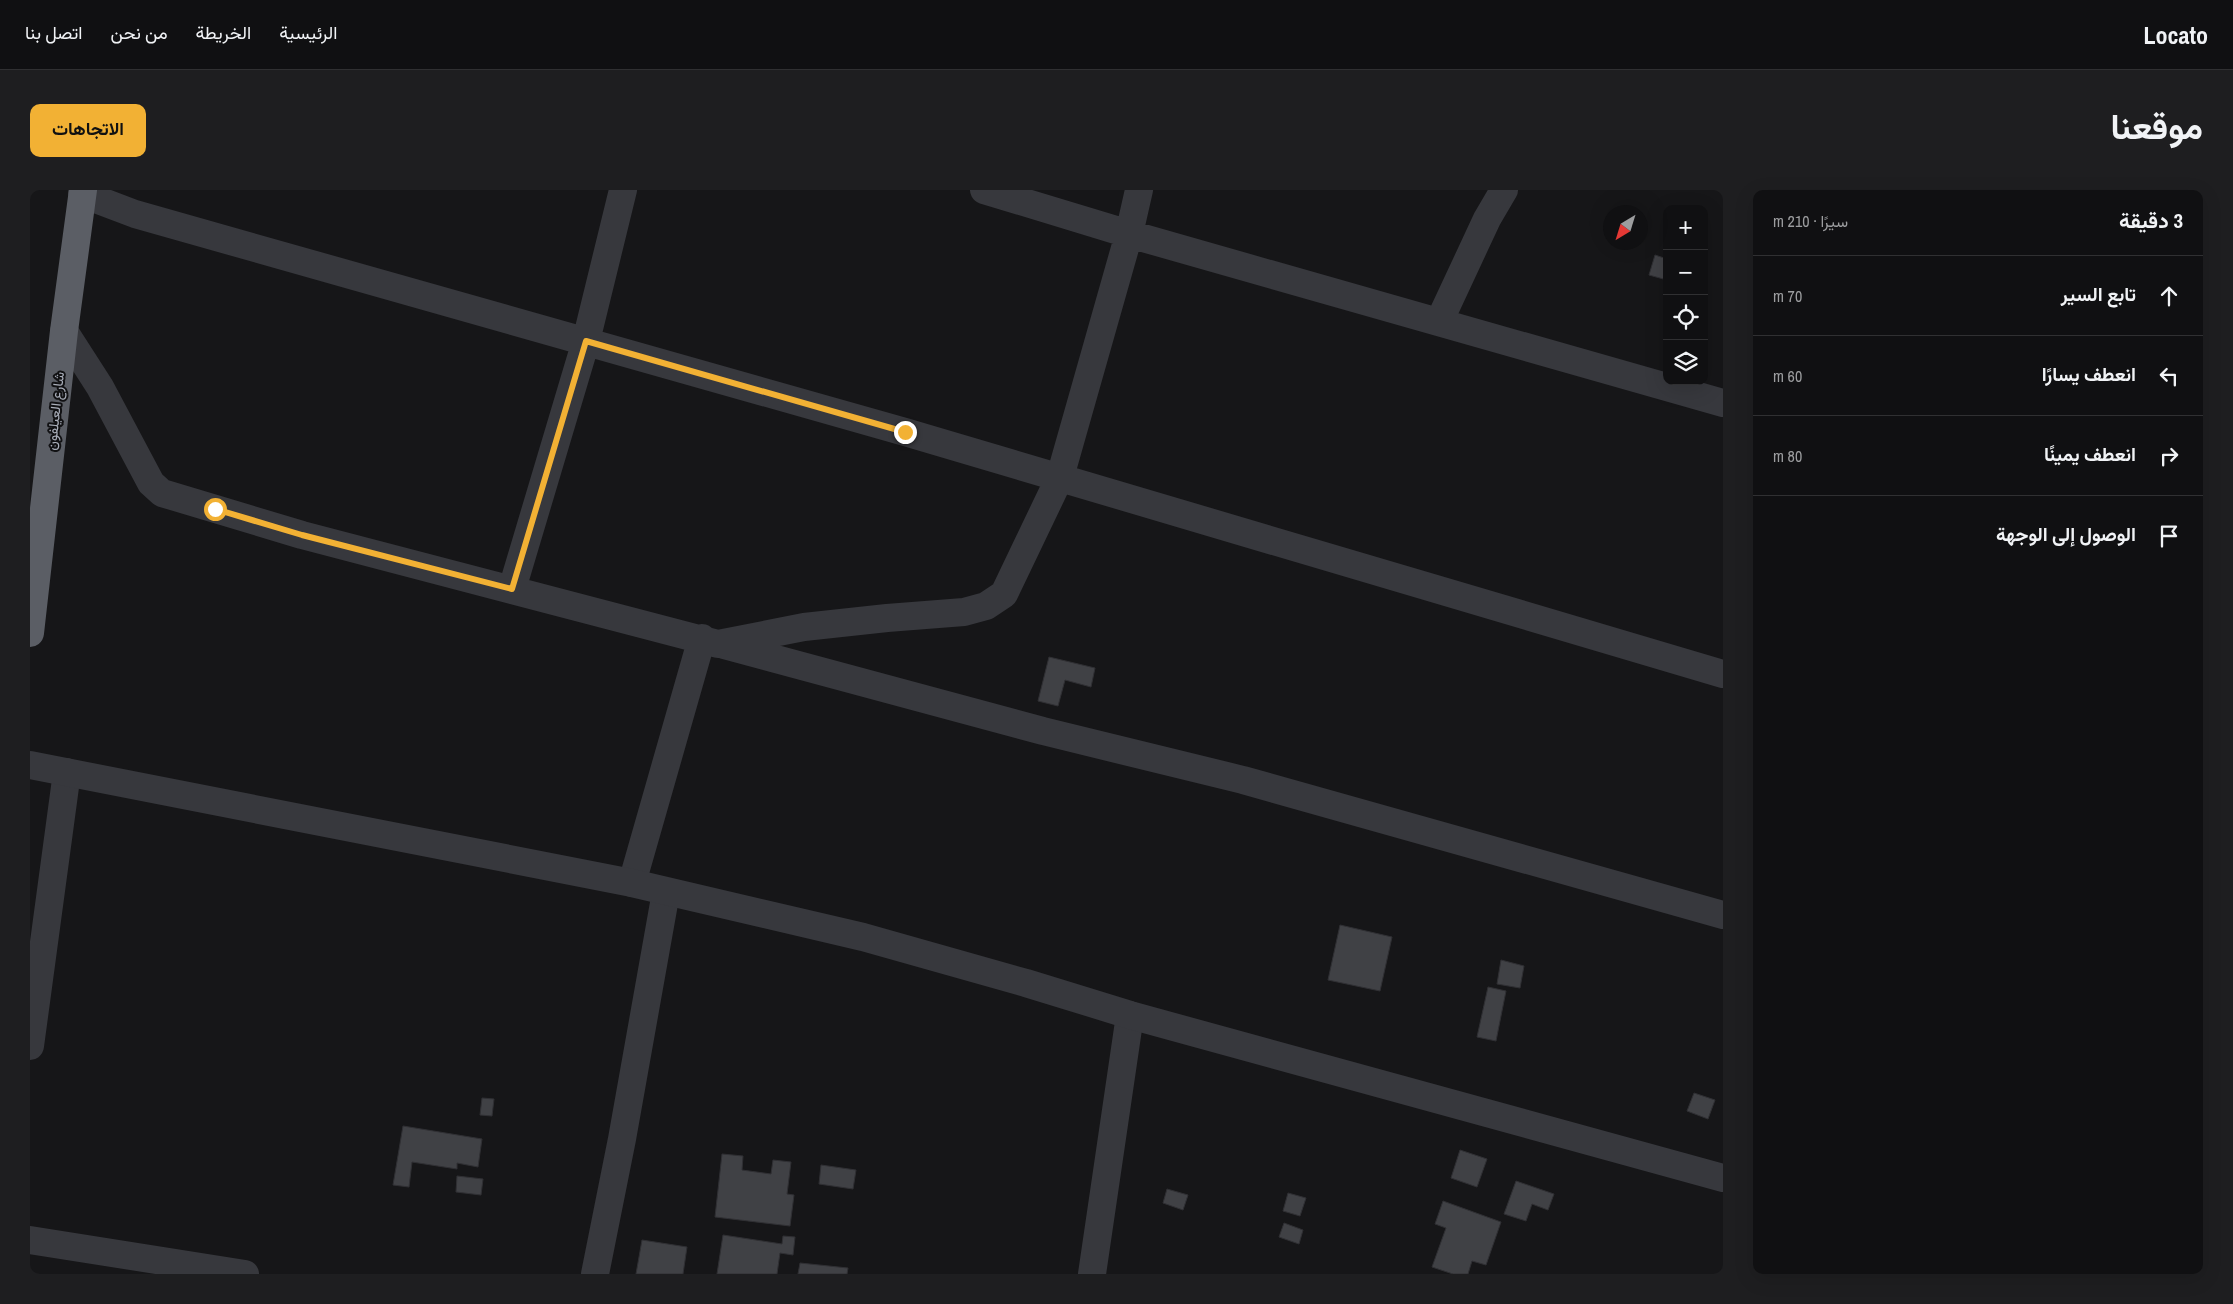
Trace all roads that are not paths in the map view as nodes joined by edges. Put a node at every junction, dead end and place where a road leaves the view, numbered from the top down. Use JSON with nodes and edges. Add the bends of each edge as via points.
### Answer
{"nodes":[{"id":1,"x":623,"y":190,"type":"edge"},
{"id":2,"x":984,"y":190,"type":"edge"},
{"id":3,"x":1139,"y":190,"type":"edge"},
{"id":4,"x":1504,"y":190,"type":"edge"},
{"id":5,"x":83,"y":192,"type":"edge"},
{"id":6,"x":1129,"y":234,"type":"junction"},
{"id":7,"x":1439,"y":322,"type":"junction"},
{"id":8,"x":64,"y":331,"type":"junction"},
{"id":9,"x":586,"y":341,"type":"junction"},
{"id":10,"x":1723,"y":404,"type":"edge"},
{"id":11,"x":1060,"y":477,"type":"junction"},
{"id":12,"x":512,"y":589,"type":"junction"},
{"id":13,"x":30,"y":633,"type":"edge"},
{"id":14,"x":710,"y":641,"type":"junction"},
{"id":15,"x":1723,"y":674,"type":"edge"},
{"id":16,"x":30,"y":765,"type":"edge"},
{"id":17,"x":67,"y":772,"type":"junction"},
{"id":18,"x":632,"y":883,"type":"junction"},
{"id":19,"x":666,"y":892,"type":"junction"},
{"id":20,"x":1723,"y":915,"type":"edge"},
{"id":21,"x":1130,"y":1015,"type":"junction"},
{"id":22,"x":30,"y":1046,"type":"edge"},
{"id":23,"x":1723,"y":1178,"type":"edge"},
{"id":24,"x":30,"y":1240,"type":"edge"},
{"id":25,"x":245,"y":1274,"type":"edge"},
{"id":26,"x":594,"y":1274,"type":"edge"},
{"id":27,"x":1092,"y":1274,"type":"edge"}],
"edges":[{"from":1,"to":9,"type":"street"},
{"from":2,"to":6,"type":"street"},
{"from":3,"to":6,"type":"street"},
{"from":4,"to":7,"type":"street","via":[[1486,219]]},
{"from":5,"to":8,"type":"highway","name":"شارع العيلفون"},
{"from":5,"to":9,"type":"street","via":[[135,214]]},
{"from":6,"to":7,"type":"street"},
{"from":6,"to":11,"type":"street"},
{"from":7,"to":10,"type":"street"},
{"from":8,"to":12,"type":"street","via":[[100,387],[151,482],[162,492],[302,535]]},
{"from":8,"to":13,"type":"highway","name":"شارع العيلفون"},
{"from":9,"to":11,"type":"street"},
{"from":9,"to":12,"type":"street"},
{"from":11,"to":14,"type":"street","via":[[1004,594],[986,606],[964,612],[804,627]]},
{"from":11,"to":15,"type":"street"},
{"from":12,"to":14,"type":"street"},
{"from":14,"to":18,"type":"street"},
{"from":14,"to":20,"type":"street","via":[[1033,728],[1243,780]]},
{"from":16,"to":17,"type":"street"},
{"from":17,"to":18,"type":"street"},
{"from":17,"to":22,"type":"street"},
{"from":18,"to":19,"type":"street"},
{"from":19,"to":21,"type":"street","via":[[862,937]]},
{"from":19,"to":26,"type":"street","via":[[622,1139]]},
{"from":21,"to":23,"type":"street"},
{"from":21,"to":27,"type":"street"},
{"from":24,"to":25,"type":"street"}]}
